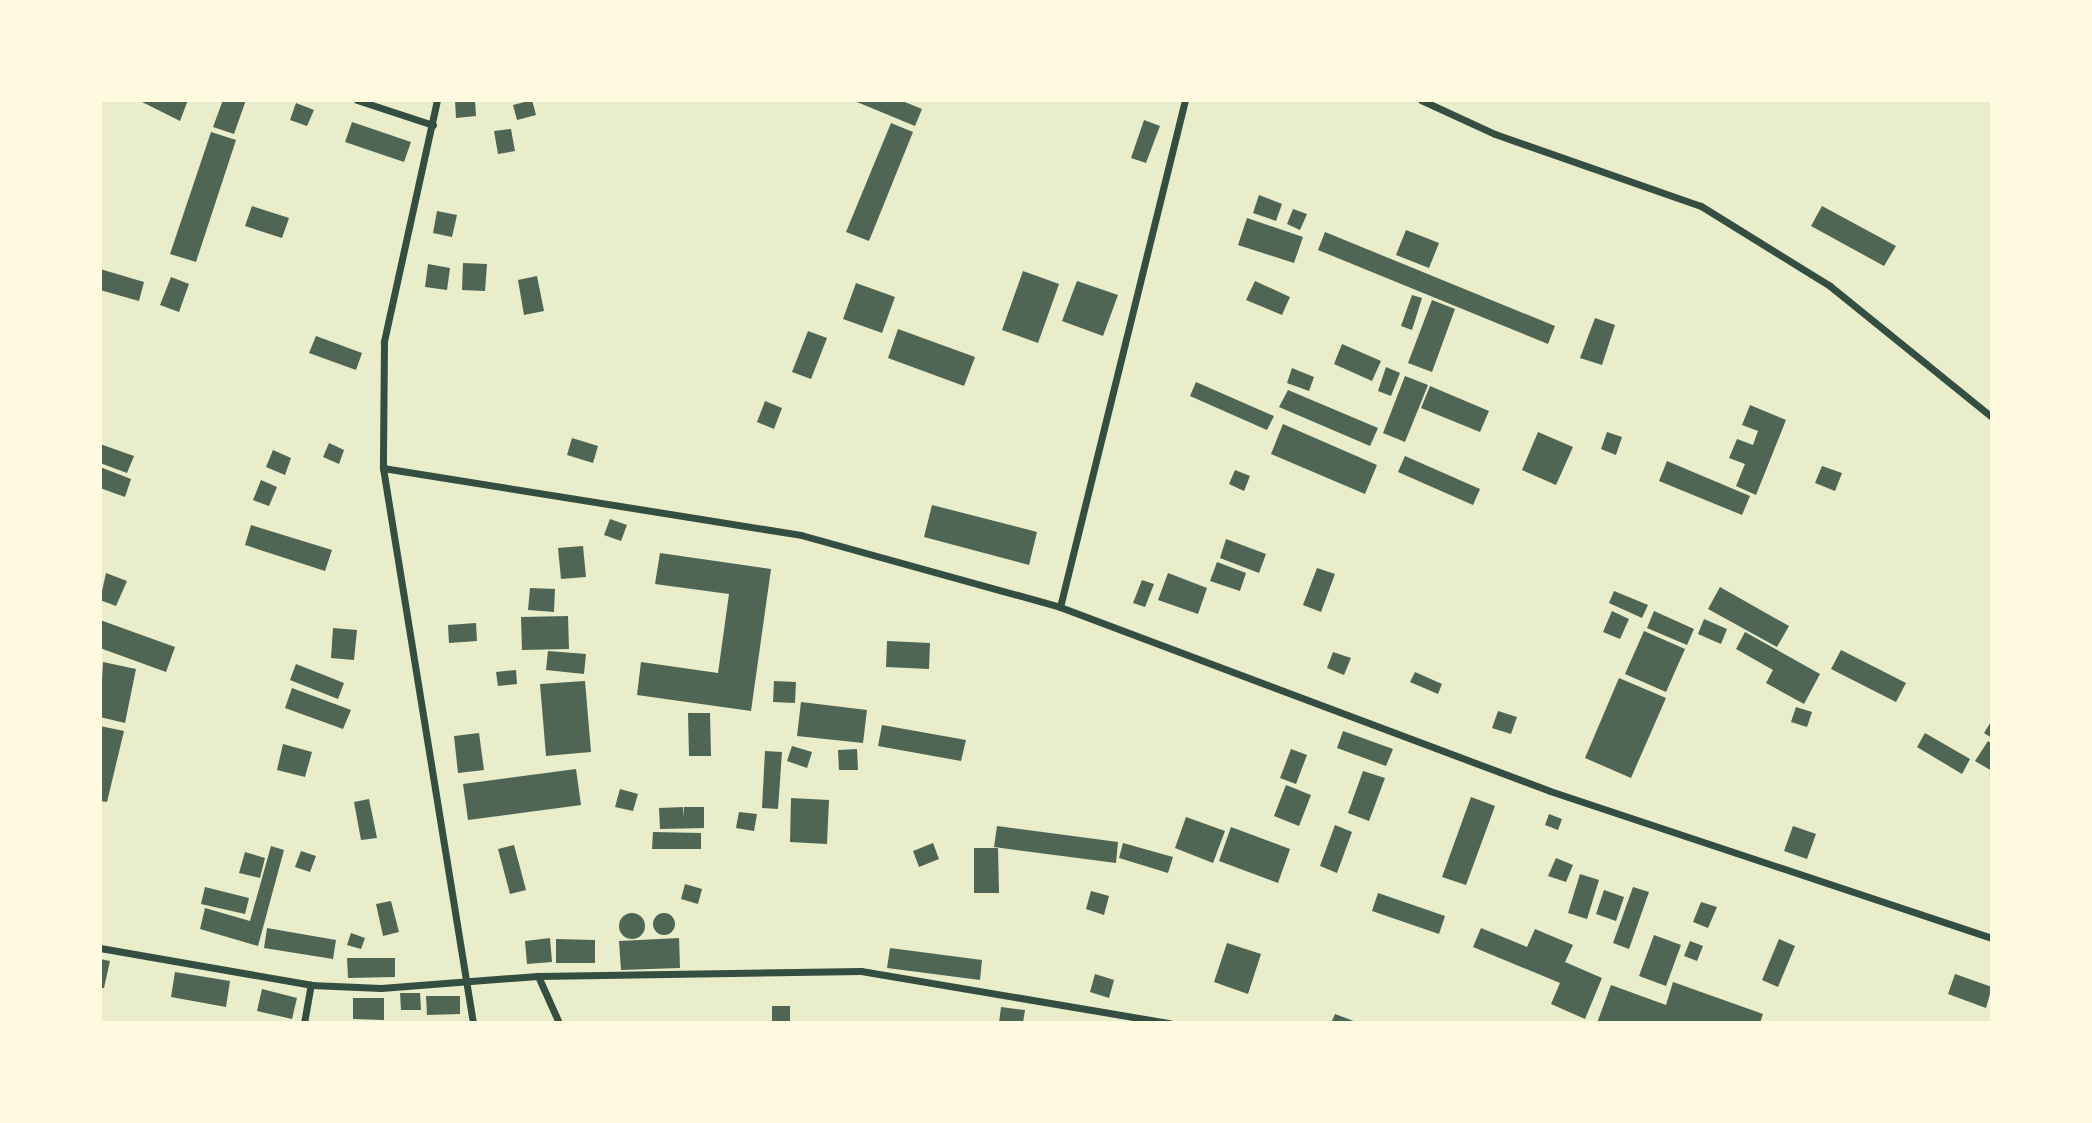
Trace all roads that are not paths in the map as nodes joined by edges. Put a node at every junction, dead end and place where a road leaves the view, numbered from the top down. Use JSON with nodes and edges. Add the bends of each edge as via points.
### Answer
{"nodes":[{"id":1,"x":357,"y":100,"type":"edge"},
{"id":2,"x":437,"y":100,"type":"edge"},
{"id":3,"x":1185,"y":100,"type":"edge"},
{"id":4,"x":1422,"y":100,"type":"edge"},
{"id":5,"x":433,"y":125,"type":"junction"},
{"id":6,"x":1992,"y":417,"type":"edge"},
{"id":7,"x":383,"y":468,"type":"junction"},
{"id":8,"x":1060,"y":607,"type":"junction"},
{"id":9,"x":1992,"y":939,"type":"edge"},
{"id":10,"x":100,"y":948,"type":"edge"},
{"id":11,"x":538,"y":976,"type":"junction"},
{"id":12,"x":468,"y":980,"type":"junction"},
{"id":13,"x":312,"y":985,"type":"junction"},
{"id":14,"x":304,"y":1023,"type":"edge"},
{"id":15,"x":473,"y":1023,"type":"edge"},
{"id":16,"x":559,"y":1023,"type":"edge"},
{"id":17,"x":1170,"y":1023,"type":"edge"}],
"edges":[{"from":1,"to":5,"type":"street"},
{"from":2,"to":5,"type":"street"},
{"from":3,"to":8,"type":"street"},
{"from":4,"to":6,"type":"street","via":[[1495,135],[1701,206],[1830,286]]},
{"from":5,"to":7,"type":"street","via":[[384,342]]},
{"from":7,"to":8,"type":"street","via":[[801,535]]},
{"from":7,"to":12,"type":"street","via":[[430,780]]},
{"from":8,"to":9,"type":"street","via":[[1550,791]]},
{"from":10,"to":13,"type":"street"},
{"from":11,"to":12,"type":"street"},
{"from":11,"to":16,"type":"street"},
{"from":11,"to":17,"type":"street","via":[[861,971]]},
{"from":12,"to":13,"type":"street","via":[[381,988]]},
{"from":12,"to":15,"type":"street"},
{"from":13,"to":14,"type":"street"}]}
